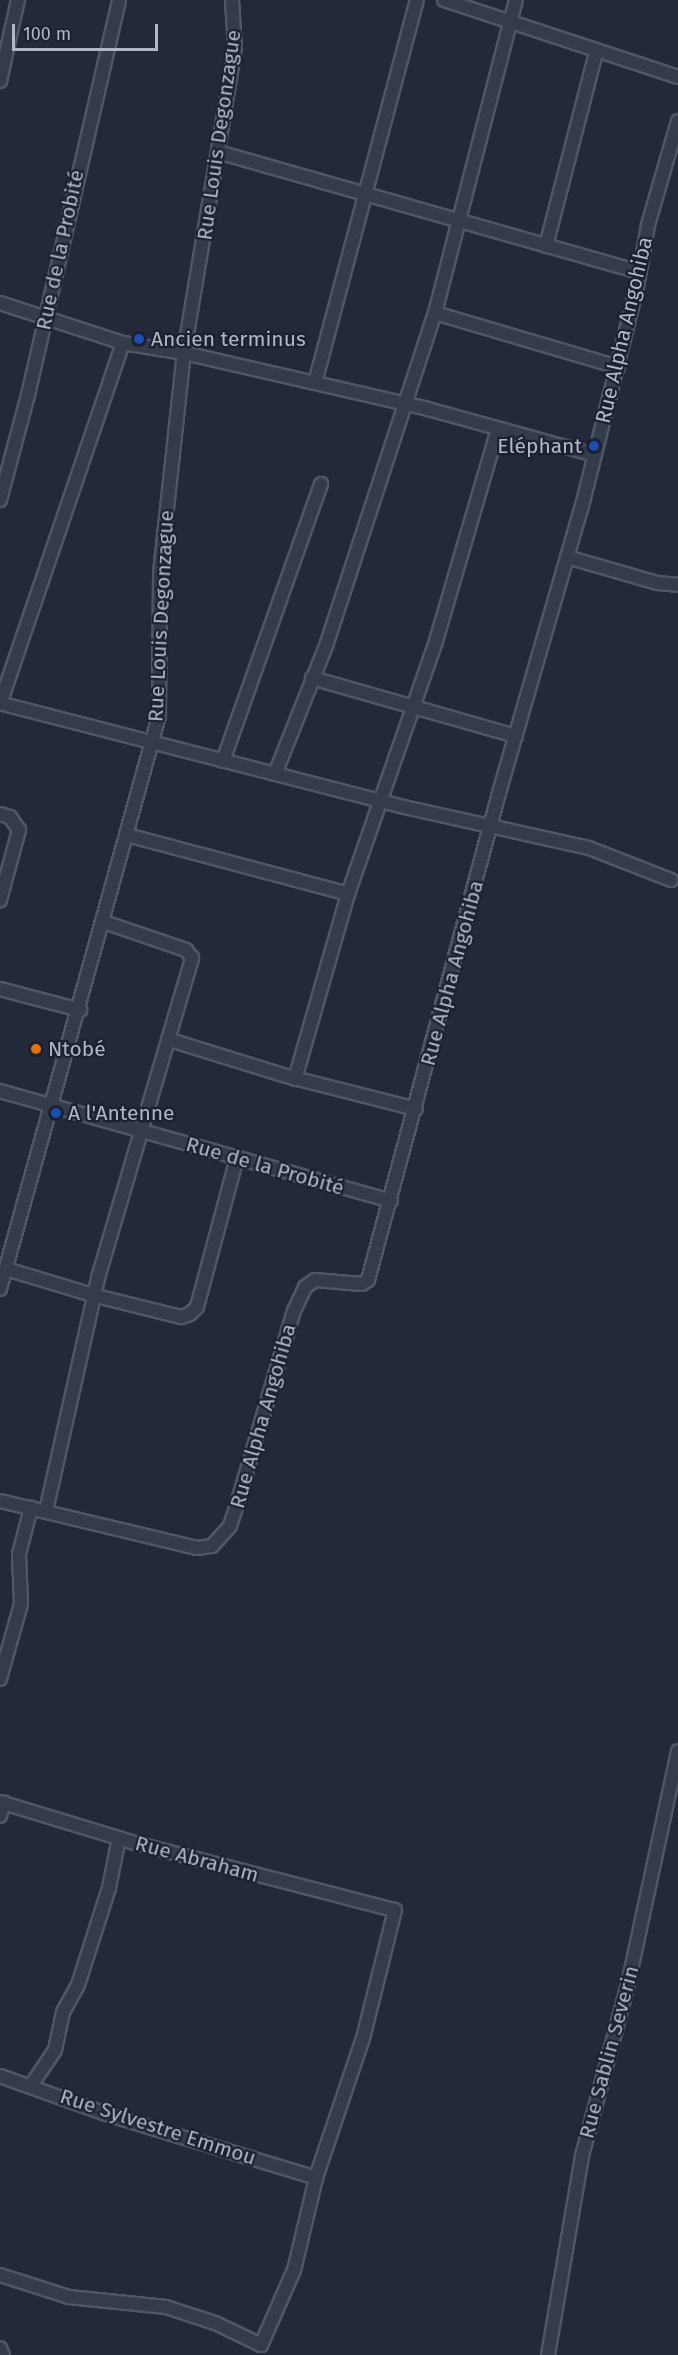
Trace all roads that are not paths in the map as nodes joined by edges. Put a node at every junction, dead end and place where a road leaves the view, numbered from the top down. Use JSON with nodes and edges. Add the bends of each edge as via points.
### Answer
{"nodes":[{"id":1,"x":18,"y":0,"type":"edge"},
{"id":2,"x":119,"y":0,"type":"edge"},
{"id":3,"x":232,"y":0,"type":"edge"},
{"id":4,"x":243,"y":0,"type":"edge"},
{"id":5,"x":417,"y":0,"type":"edge"},
{"id":6,"x":444,"y":0,"type":"edge"},
{"id":7,"x":516,"y":0,"type":"edge"},
{"id":8,"x":511,"y":21,"type":"junction"},
{"id":9,"x":236,"y":24,"type":"junction"},
{"id":10,"x":596,"y":52,"type":"junction"},
{"id":11,"x":678,"y":77,"type":"edge"},
{"id":12,"x":0,"y":81,"type":"edge"},
{"id":13,"x":678,"y":121,"type":"edge"},
{"id":14,"x":218,"y":152,"type":"junction"},
{"id":15,"x":367,"y":194,"type":"junction"},
{"id":16,"x":458,"y":221,"type":"junction"},
{"id":17,"x":546,"y":246,"type":"junction"},
{"id":18,"x":639,"y":272,"type":"junction"},
{"id":19,"x":0,"y":303,"type":"edge"},
{"id":20,"x":435,"y":313,"type":"junction"},
{"id":21,"x":46,"y":318,"type":"junction"},
{"id":22,"x":123,"y":343,"type":"junction"},
{"id":23,"x":184,"y":353,"type":"junction"},
{"id":24,"x":618,"y":367,"type":"junction"},
{"id":25,"x":315,"y":383,"type":"junction"},
{"id":26,"x":404,"y":404,"type":"junction"},
{"id":27,"x":498,"y":429,"type":"junction"},
{"id":28,"x":595,"y":455,"type":"junction"},
{"id":29,"x":321,"y":484,"type":"dead end"},
{"id":30,"x":0,"y":500,"type":"edge"},
{"id":31,"x":567,"y":557,"type":"junction"},
{"id":32,"x":678,"y":585,"type":"edge"},
{"id":33,"x":312,"y":678,"type":"junction"},
{"id":34,"x":1,"y":704,"type":"edge"},
{"id":35,"x":414,"y":706,"type":"junction"},
{"id":36,"x":516,"y":736,"type":"junction"},
{"id":37,"x":154,"y":743,"type":"junction"},
{"id":38,"x":223,"y":761,"type":"junction"},
{"id":39,"x":275,"y":774,"type":"junction"},
{"id":40,"x":383,"y":802,"type":"junction"},
{"id":41,"x":0,"y":814,"type":"edge"},
{"id":42,"x":490,"y":828,"type":"junction"},
{"id":43,"x":127,"y":835,"type":"junction"},
{"id":44,"x":671,"y":880,"type":"dead end"},
{"id":45,"x":348,"y":894,"type":"junction"},
{"id":46,"x":0,"y":900,"type":"edge"},
{"id":47,"x":104,"y":922,"type":"junction"},
{"id":48,"x":0,"y":989,"type":"edge"},
{"id":49,"x":80,"y":1010,"type":"junction"},
{"id":50,"x":170,"y":1040,"type":"junction"},
{"id":51,"x":295,"y":1079,"type":"junction"},
{"id":52,"x":0,"y":1091,"type":"edge"},
{"id":53,"x":52,"y":1105,"type":"junction"},
{"id":54,"x":416,"y":1109,"type":"junction"},
{"id":55,"x":143,"y":1131,"type":"junction"},
{"id":56,"x":237,"y":1158,"type":"junction"},
{"id":57,"x":391,"y":1201,"type":"junction"},
{"id":58,"x":6,"y":1269,"type":"junction"},
{"id":59,"x":0,"y":1288,"type":"edge"},
{"id":60,"x":96,"y":1296,"type":"junction"},
{"id":61,"x":0,"y":1501,"type":"edge"},
{"id":62,"x":31,"y":1508,"type":"junction"},
{"id":63,"x":46,"y":1511,"type":"junction"},
{"id":64,"x":0,"y":1679,"type":"edge"},
{"id":65,"x":678,"y":1751,"type":"edge"},
{"id":66,"x":2,"y":1803,"type":"edge"},
{"id":67,"x":0,"y":1816,"type":"edge"},
{"id":68,"x":118,"y":1838,"type":"junction"},
{"id":69,"x":0,"y":2076,"type":"edge"},
{"id":70,"x":32,"y":2084,"type":"junction"},
{"id":71,"x":316,"y":2178,"type":"junction"},
{"id":72,"x":0,"y":2275,"type":"edge"},
{"id":73,"x":0,"y":2348,"type":"edge"},
{"id":74,"x":3,"y":2355,"type":"edge"},
{"id":75,"x":548,"y":2355,"type":"edge"}],
"edges":[{"from":1,"to":12,"type":"street"},
{"from":2,"to":21,"type":"street","name":"Rue de la Probité"},
{"from":3,"to":9,"type":"street","name":"Rue Louis Degonzague"},
{"from":4,"to":9,"type":"street"},
{"from":5,"to":15,"type":"street"},
{"from":6,"to":8,"type":"street"},
{"from":7,"to":8,"type":"street"},
{"from":8,"to":10,"type":"street"},
{"from":8,"to":16,"type":"street"},
{"from":9,"to":14,"type":"street","name":"Rue Louis Degonzague"},
{"from":10,"to":11,"type":"street"},
{"from":10,"to":17,"type":"street"},
{"from":13,"to":18,"type":"street","name":"Rue Alpha Angohiba","via":[[648,225]]},
{"from":14,"to":15,"type":"street"},
{"from":14,"to":23,"type":"street","name":"Rue Louis Degonzague"},
{"from":15,"to":16,"type":"street"},
{"from":15,"to":25,"type":"street"},
{"from":16,"to":17,"type":"street"},
{"from":16,"to":20,"type":"street"},
{"from":17,"to":18,"type":"street"},
{"from":18,"to":24,"type":"street","name":"Rue Alpha Angohiba"},
{"from":19,"to":21,"type":"street"},
{"from":20,"to":24,"type":"street"},
{"from":20,"to":26,"type":"street"},
{"from":21,"to":22,"type":"street"},
{"from":21,"to":30,"type":"street","name":"Rue de la Probité"},
{"from":22,"to":23,"type":"street"},
{"from":22,"to":34,"type":"street"},
{"from":23,"to":25,"type":"street"},
{"from":23,"to":37,"type":"street","name":"Rue Louis Degonzague","via":[[160,573],[160,695]]},
{"from":24,"to":28,"type":"street","name":"Rue Alpha Angohiba"},
{"from":25,"to":26,"type":"street"},
{"from":26,"to":27,"type":"street"},
{"from":26,"to":33,"type":"street","via":[[327,643]]},
{"from":27,"to":28,"type":"street"},
{"from":27,"to":35,"type":"street"},
{"from":28,"to":31,"type":"street","name":"Rue Alpha Angohiba"},
{"from":29,"to":38,"type":"street"},
{"from":31,"to":32,"type":"street","via":[[657,583]]},
{"from":31,"to":36,"type":"street","name":"Rue Alpha Angohiba"},
{"from":33,"to":35,"type":"street"},
{"from":33,"to":39,"type":"street"},
{"from":34,"to":37,"type":"street"},
{"from":35,"to":36,"type":"street"},
{"from":35,"to":40,"type":"street"},
{"from":36,"to":42,"type":"street","name":"Rue Alpha Angohiba"},
{"from":37,"to":38,"type":"street"},
{"from":37,"to":43,"type":"street","name":"Rue Louis Degonzague"},
{"from":38,"to":39,"type":"street"},
{"from":39,"to":40,"type":"street"},
{"from":40,"to":42,"type":"street"},
{"from":40,"to":45,"type":"street"},
{"from":41,"to":46,"type":"street","via":[[10,817],[19,830]]},
{"from":42,"to":44,"type":"street","via":[[589,848]]},
{"from":42,"to":54,"type":"street","name":"Rue Alpha Angohiba"},
{"from":43,"to":45,"type":"street"},
{"from":43,"to":47,"type":"street","name":"Rue Louis Degonzague"},
{"from":45,"to":51,"type":"street"},
{"from":47,"to":49,"type":"street","name":"Rue Louis Degonzague"},
{"from":47,"to":50,"type":"street","via":[[186,950],[192,958]]},
{"from":48,"to":49,"type":"street"},
{"from":49,"to":53,"type":"street","name":"Rue Louis Degonzague"},
{"from":50,"to":51,"type":"street"},
{"from":50,"to":55,"type":"street"},
{"from":51,"to":54,"type":"street"},
{"from":52,"to":53,"type":"street","name":"Rue de la Probité"},
{"from":53,"to":55,"type":"street","name":"Rue de la Probité"},
{"from":53,"to":58,"type":"street","name":"Rue Louis Degonzague"},
{"from":54,"to":57,"type":"street","name":"Rue Alpha Angohiba"},
{"from":55,"to":56,"type":"street","name":"Rue de la Probité"},
{"from":55,"to":60,"type":"street"},
{"from":56,"to":57,"type":"street","name":"Rue de la Probité"},
{"from":56,"to":60,"type":"street","via":[[197,1307],[190,1314],[181,1317]]},
{"from":57,"to":63,"type":"street","name":"Rue Alpha Angohiba","via":[[368,1280],[362,1284],[315,1280],[304,1287],[235,1511],[221,1538],[212,1546],[197,1548]]},
{"from":58,"to":59,"type":"street","name":"Rue Louis Degonzague"},
{"from":58,"to":60,"type":"street"},
{"from":60,"to":63,"type":"street"},
{"from":61,"to":62,"type":"street","name":"Rue Alpha Angohiba"},
{"from":62,"to":63,"type":"street","name":"Rue Alpha Angohiba"},
{"from":62,"to":64,"type":"street","via":[[19,1554],[21,1604]]},
{"from":65,"to":75,"type":"street","name":"Rue Sablin Severin","via":[[629,1980],[582,2156]]},
{"from":66,"to":67,"type":"street"},
{"from":66,"to":68,"type":"street","name":"Rue Abraham"},
{"from":68,"to":70,"type":"street","via":[[109,1888],[81,1977],[63,2012],[55,2050]]},
{"from":68,"to":71,"type":"street","name":"Rue Abraham","via":[[395,1910],[363,2038]]},
{"from":69,"to":70,"type":"street","name":"Rue Sylvestre Emmou"},
{"from":70,"to":71,"type":"street","name":"Rue Sylvestre Emmou","via":[[106,2114]]},
{"from":71,"to":72,"type":"street","via":[[294,2270],[261,2345],[215,2323],[166,2307],[69,2297]]},
{"from":73,"to":74,"type":"street"}]}
